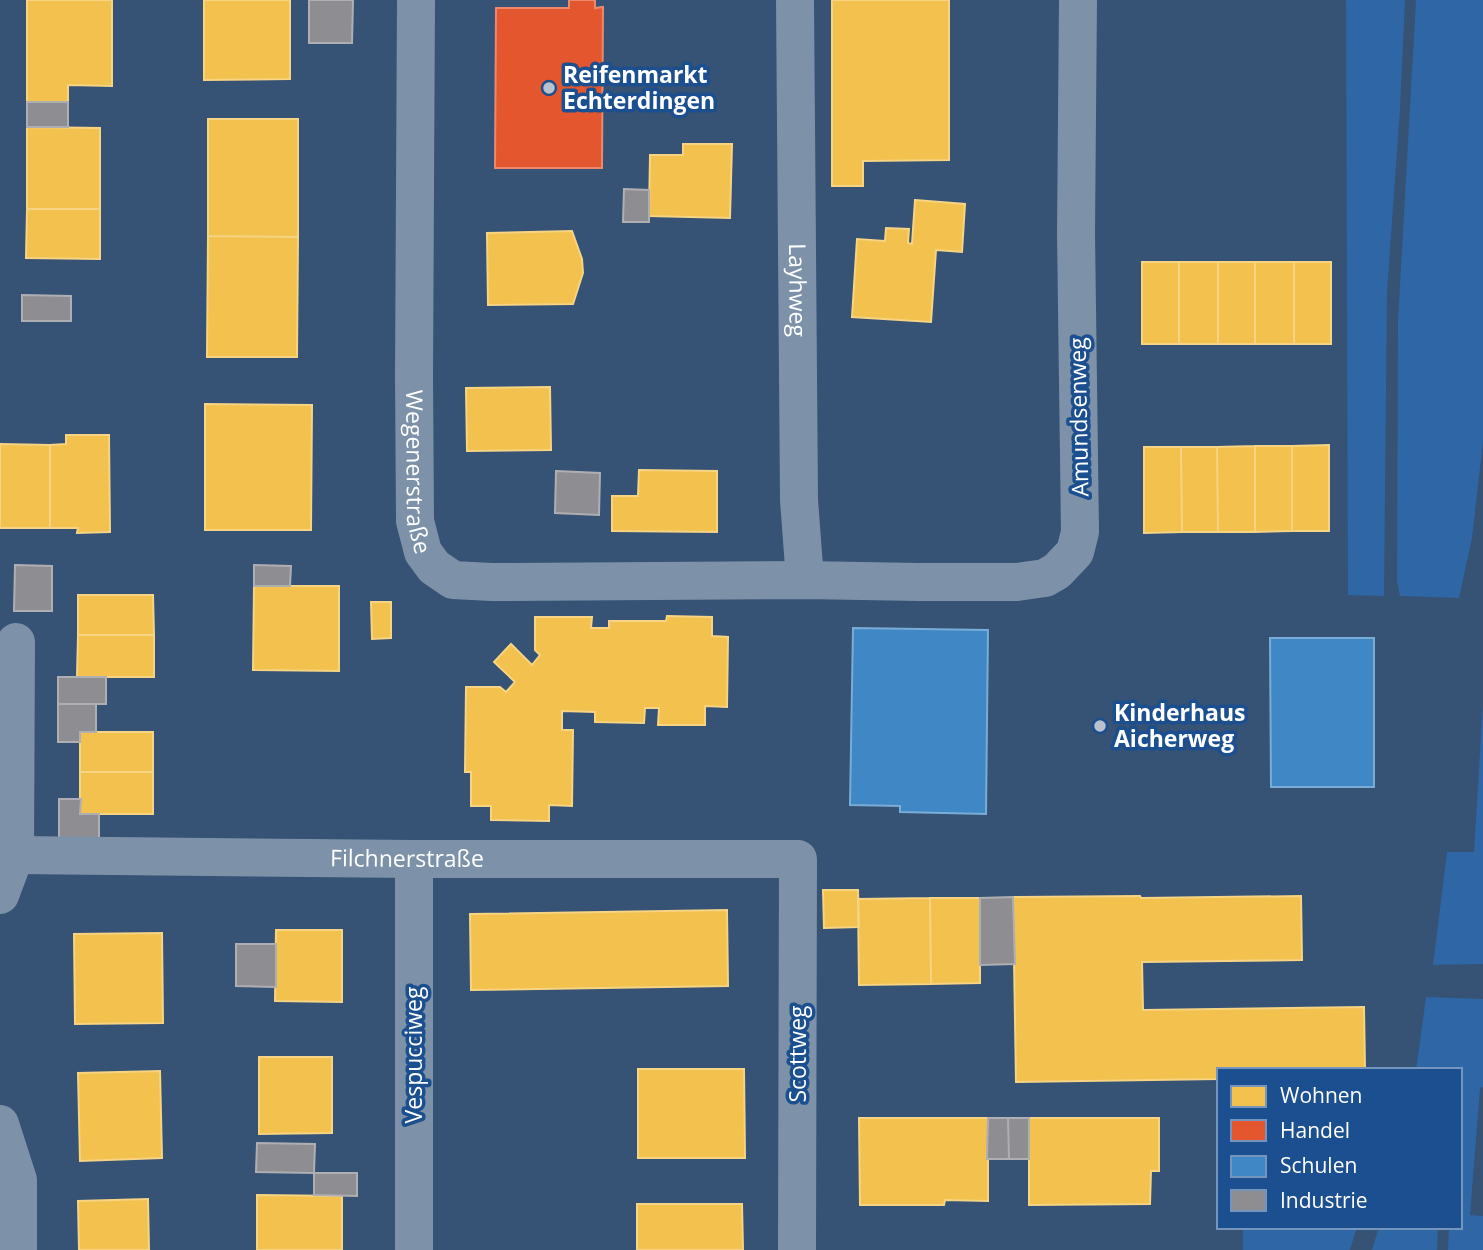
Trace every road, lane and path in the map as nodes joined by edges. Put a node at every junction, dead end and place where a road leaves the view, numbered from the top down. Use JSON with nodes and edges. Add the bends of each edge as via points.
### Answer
{"nodes":[{"id":1,"x":416,"y":0,"type":"edge"},
{"id":2,"x":795,"y":0,"type":"edge"},
{"id":3,"x":1079,"y":0,"type":"edge"},
{"id":4,"x":805,"y":580,"type":"junction"},
{"id":5,"x":16,"y":642,"type":"dead end"},
{"id":6,"x":15,"y":855,"type":"junction"},
{"id":7,"x":414,"y":859,"type":"junction"},
{"id":8,"x":798,"y":859,"type":"joint"},
{"id":9,"x":0,"y":895,"type":"edge"},
{"id":10,"x":0,"y":1124,"type":"edge"},
{"id":11,"x":18,"y":1250,"type":"edge"},
{"id":12,"x":414,"y":1250,"type":"edge"},
{"id":13,"x":797,"y":1250,"type":"edge"}],
"edges":[{"from":1,"to":4,"type":"street","name":"Wegenerstraße","via":[[415,521],[423,552],[453,580]]},
{"from":2,"to":4,"type":"street","name":"Layhweg","via":[[799,500]]},
{"from":3,"to":4,"type":"street","name":"Amundsenweg","via":[[1080,532],[1075,552],[1045,578],[1017,582]]},
{"from":5,"to":6,"type":"street"},
{"from":6,"to":7,"type":"street","name":"Filchnerstraße"},
{"from":6,"to":9,"type":"street"},
{"from":7,"to":8,"type":"street","name":"Filchnerstraße"},
{"from":7,"to":12,"type":"street","name":"Vespucciweg"},
{"from":8,"to":13,"type":"street","name":"Scottweg"},
{"from":10,"to":11,"type":"street","via":[[18,1180]]}]}
